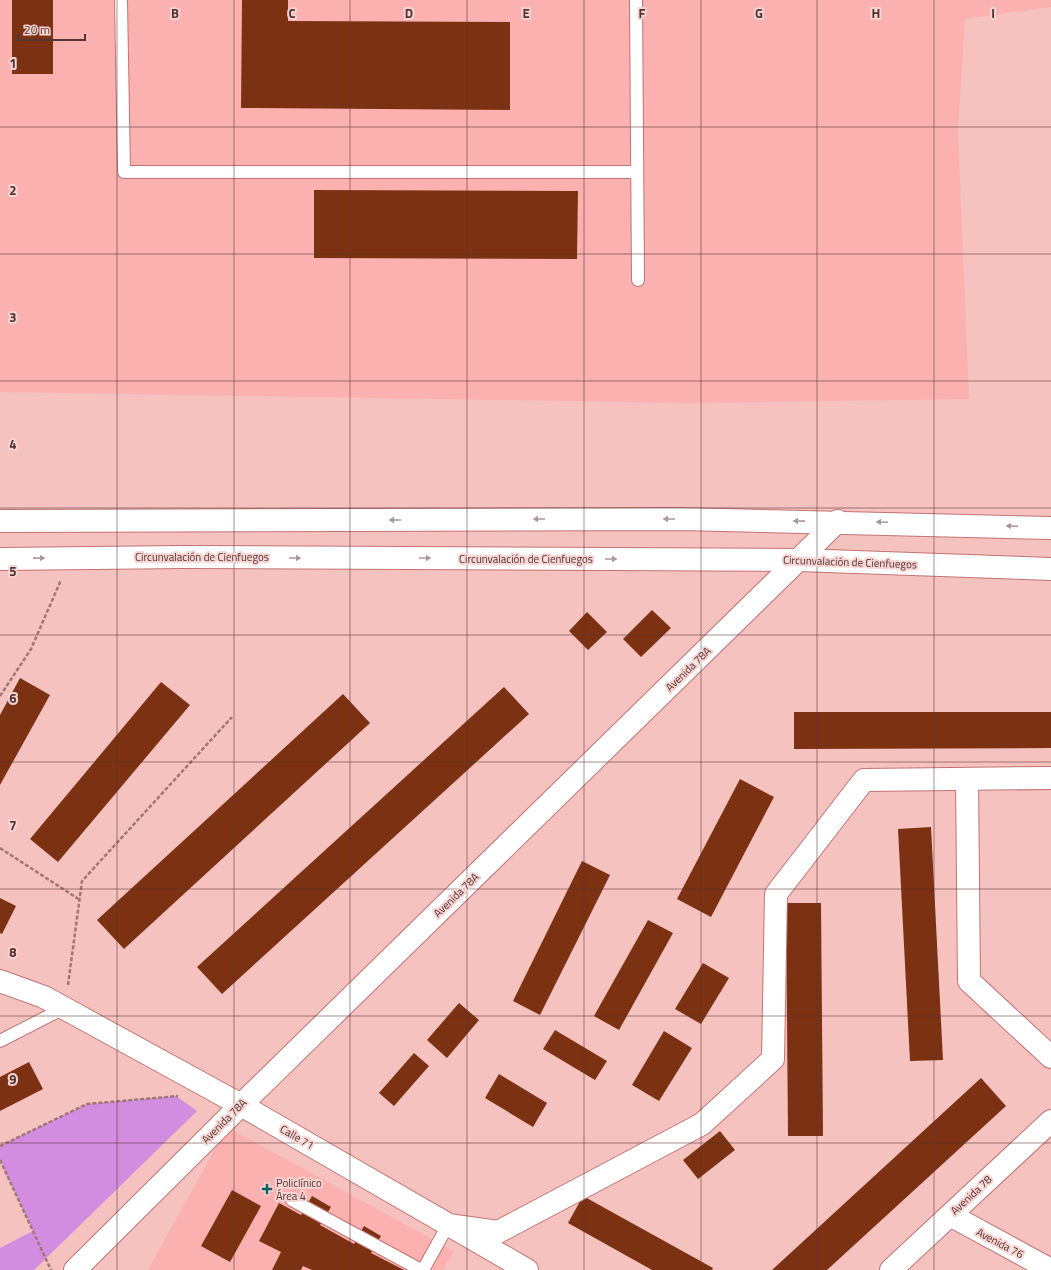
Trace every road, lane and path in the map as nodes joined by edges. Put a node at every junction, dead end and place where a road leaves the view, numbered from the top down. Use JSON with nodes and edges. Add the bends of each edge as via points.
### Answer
{"nodes":[{"id":1,"x":121,"y":0,"type":"edge"},
{"id":2,"x":636,"y":0,"type":"edge"},
{"id":3,"x":637,"y":172,"type":"junction"},
{"id":4,"x":638,"y":280,"type":"dead end"},
{"id":5,"x":0,"y":521,"type":"edge"},
{"id":6,"x":838,"y":521,"type":"junction"},
{"id":7,"x":1051,"y":528,"type":"edge"},
{"id":8,"x":70,"y":558,"type":"junction"},
{"id":9,"x":0,"y":559,"type":"edge"},
{"id":10,"x":799,"y":560,"type":"junction"},
{"id":11,"x":1051,"y":569,"type":"edge"},
{"id":12,"x":0,"y":696,"type":"edge"},
{"id":13,"x":232,"y":717,"type":"dead end"},
{"id":14,"x":1051,"y":778,"type":"edge"},
{"id":15,"x":967,"y":779,"type":"junction"},
{"id":16,"x":0,"y":848,"type":"edge"},
{"id":17,"x":80,"y":900,"type":"junction"},
{"id":18,"x":0,"y":981,"type":"edge"},
{"id":19,"x":64,"y":1008,"type":"junction"},
{"id":20,"x":0,"y":1041,"type":"edge"},
{"id":21,"x":1051,"y":1057,"type":"edge"},
{"id":22,"x":183,"y":1096,"type":"dead end"},
{"id":23,"x":241,"y":1105,"type":"junction"},
{"id":24,"x":1051,"y":1121,"type":"edge"},
{"id":25,"x":0,"y":1146,"type":"edge"},
{"id":26,"x":0,"y":1160,"type":"edge"},
{"id":27,"x":292,"y":1200,"type":"dead end"},
{"id":28,"x":950,"y":1215,"type":"junction"},
{"id":29,"x":448,"y":1225,"type":"junction"},
{"id":30,"x":51,"y":1270,"type":"edge"},
{"id":31,"x":75,"y":1270,"type":"edge"},
{"id":32,"x":422,"y":1270,"type":"edge"},
{"id":33,"x":527,"y":1270,"type":"edge"},
{"id":34,"x":891,"y":1270,"type":"edge"},
{"id":35,"x":1051,"y":1270,"type":"edge"}],
"edges":[{"from":1,"to":3,"type":"lane","via":[[124,172]]},
{"from":2,"to":3,"type":"lane"},
{"from":3,"to":4,"type":"lane"},
{"from":6,"to":5,"type":"main road","one_way":true},
{"from":7,"to":6,"type":"main road","one_way":true},
{"from":6,"to":10,"type":"main road","name":"Avenida 78A"},
{"from":9,"to":8,"type":"main road","name":"Circunvalación de Cienfuegos","one_way":true},
{"from":8,"to":10,"type":"main road","name":"Circunvalación de Cienfuegos","one_way":true},
{"from":8,"to":12,"type":"path","via":[[31,649]]},
{"from":10,"to":11,"type":"main road","name":"Circunvalación de Cienfuegos"},
{"from":10,"to":23,"type":"main road","name":"Avenida 78A"},
{"from":13,"to":17,"type":"path","via":[[82,881]]},
{"from":14,"to":15,"type":"main road"},
{"from":15,"to":21,"type":"main road","via":[[969,980]]},
{"from":15,"to":29,"type":"main road","via":[[864,780],[776,894],[773,1059],[702,1124],[498,1232]]},
{"from":16,"to":17,"type":"path"},
{"from":17,"to":19,"type":"path"},
{"from":18,"to":19,"type":"main road","name":"Calle 71","via":[[44,996]]},
{"from":19,"to":20,"type":"lane"},
{"from":19,"to":23,"type":"main road","name":"Calle 71"},
{"from":22,"to":25,"type":"path","via":[[87,1104]]},
{"from":23,"to":29,"type":"main road","name":"Calle 71"},
{"from":23,"to":31,"type":"main road","name":"Avenida 78A"},
{"from":24,"to":28,"type":"main road","name":"Avenida 78"},
{"from":26,"to":30,"type":"path"},
{"from":27,"to":32,"type":"lane"},
{"from":28,"to":34,"type":"main road","name":"Avenida 78"},
{"from":28,"to":35,"type":"main road","name":"Avenida 76"},
{"from":29,"to":32,"type":"lane"},
{"from":29,"to":33,"type":"main road","name":"Calle 71"}]}
